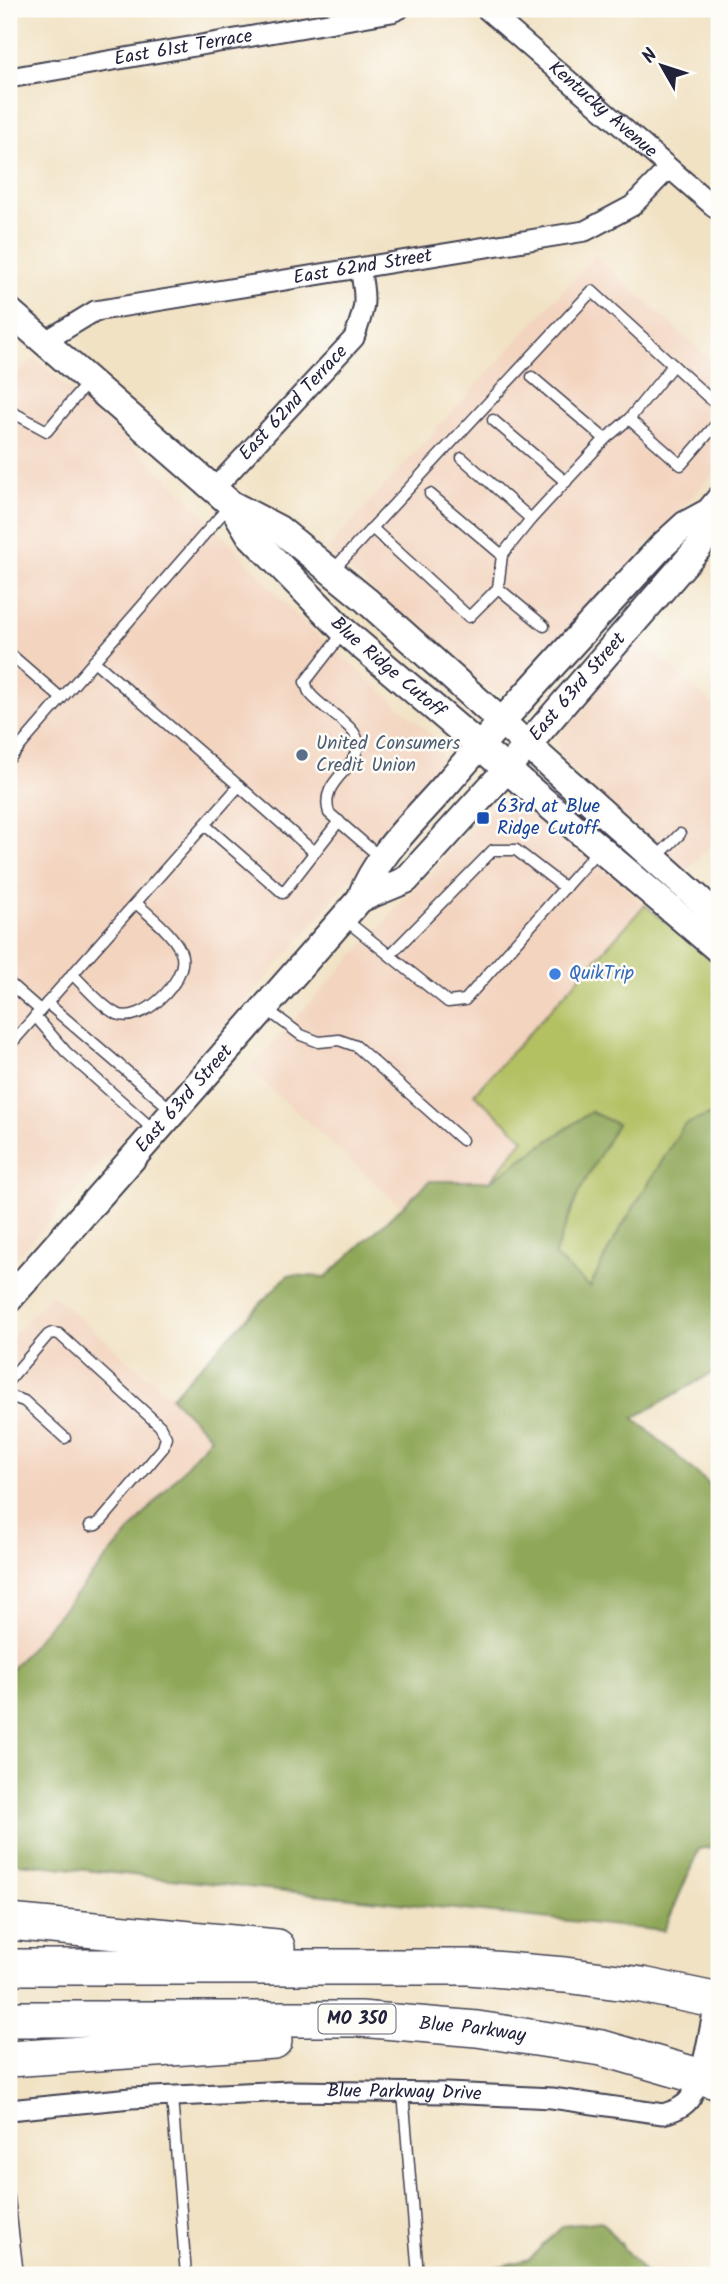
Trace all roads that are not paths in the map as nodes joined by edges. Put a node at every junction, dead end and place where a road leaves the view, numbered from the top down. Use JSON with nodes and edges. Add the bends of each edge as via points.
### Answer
{"nodes":[{"id":1,"x":399,"y":9,"type":"edge"},
{"id":2,"x":486,"y":9,"type":"edge"},
{"id":3,"x":9,"y":78,"type":"edge"},
{"id":4,"x":669,"y":168,"type":"junction"},
{"id":5,"x":719,"y":211,"type":"edge"},
{"id":6,"x":360,"y":269,"type":"junction"},
{"id":7,"x":9,"y":311,"type":"edge"},
{"id":8,"x":44,"y":342,"type":"junction"},
{"id":9,"x":673,"y":365,"type":"junction"},
{"id":10,"x":532,"y":377,"type":"dead end"},
{"id":11,"x":88,"y":382,"type":"junction"},
{"id":12,"x":719,"y":407,"type":"edge"},
{"id":13,"x":9,"y":413,"type":"edge"},
{"id":14,"x":629,"y":419,"type":"junction"},
{"id":15,"x":494,"y":420,"type":"dead end"},
{"id":16,"x":719,"y":421,"type":"edge"},
{"id":17,"x":605,"y":439,"type":"junction"},
{"id":18,"x":462,"y":458,"type":"dead end"},
{"id":19,"x":566,"y":482,"type":"junction"},
{"id":20,"x":430,"y":494,"type":"dead end"},
{"id":21,"x":222,"y":497,"type":"junction"},
{"id":22,"x":716,"y":511,"type":"edge"},
{"id":23,"x":531,"y":519,"type":"junction"},
{"id":24,"x":372,"y":528,"type":"junction"},
{"id":25,"x":502,"y":555,"type":"junction"},
{"id":26,"x":332,"y":571,"type":"junction"},
{"id":27,"x":499,"y":588,"type":"junction"},
{"id":28,"x":544,"y":626,"type":"dead end"},
{"id":29,"x":344,"y":631,"type":"junction"},
{"id":30,"x":9,"y":653,"type":"edge"},
{"id":31,"x":94,"y":661,"type":"junction"},
{"id":32,"x":61,"y":698,"type":"junction"},
{"id":33,"x":502,"y":722,"type":"junction"},
{"id":34,"x":528,"y":746,"type":"junction"},
{"id":35,"x":479,"y":747,"type":"junction"},
{"id":36,"x":9,"y":759,"type":"edge"},
{"id":37,"x":506,"y":770,"type":"junction"},
{"id":38,"x":239,"y":786,"type":"junction"},
{"id":39,"x":338,"y":821,"type":"junction"},
{"id":40,"x":205,"y":825,"type":"junction"},
{"id":41,"x":680,"y":834,"type":"dead end"},
{"id":42,"x":599,"y":849,"type":"junction"},
{"id":43,"x":314,"y":852,"type":"junction"},
{"id":44,"x":656,"y":858,"type":"junction"},
{"id":45,"x":381,"y":859,"type":"junction"},
{"id":46,"x":565,"y":888,"type":"junction"},
{"id":47,"x":136,"y":903,"type":"junction"},
{"id":48,"x":351,"y":908,"type":"junction"},
{"id":49,"x":719,"y":917,"type":"edge"},
{"id":50,"x":719,"y":950,"type":"edge"},
{"id":51,"x":390,"y":955,"type":"junction"},
{"id":52,"x":72,"y":974,"type":"junction"},
{"id":53,"x":9,"y":983,"type":"edge"},
{"id":54,"x":264,"y":1008,"type":"junction"},
{"id":55,"x":41,"y":1009,"type":"junction"},
{"id":56,"x":9,"y":1046,"type":"edge"},
{"id":57,"x":174,"y":1111,"type":"junction"},
{"id":58,"x":156,"y":1132,"type":"junction"},
{"id":59,"x":462,"y":1140,"type":"dead end"},
{"id":60,"x":9,"y":1299,"type":"edge"},
{"id":61,"x":9,"y":1380,"type":"edge"},
{"id":62,"x":9,"y":1396,"type":"edge"},
{"id":63,"x":65,"y":1438,"type":"dead end"},
{"id":64,"x":90,"y":1526,"type":"dead end"},
{"id":65,"x":9,"y":1922,"type":"edge"},
{"id":66,"x":9,"y":1967,"type":"edge"},
{"id":67,"x":469,"y":1967,"type":"junction"},
{"id":68,"x":718,"y":2000,"type":"edge"},
{"id":69,"x":9,"y":2019,"type":"edge"},
{"id":70,"x":511,"y":2034,"type":"junction"},
{"id":71,"x":9,"y":2059,"type":"edge"},
{"id":72,"x":709,"y":2079,"type":"edge"},
{"id":73,"x":403,"y":2092,"type":"junction"},
{"id":74,"x":172,"y":2097,"type":"junction"},
{"id":75,"x":9,"y":2109,"type":"edge"},
{"id":76,"x":9,"y":2198,"type":"edge"},
{"id":77,"x":18,"y":2275,"type":"edge"},
{"id":78,"x":186,"y":2275,"type":"edge"},
{"id":79,"x":418,"y":2275,"type":"edge"}],
"edges":[{"from":1,"to":3,"type":"street","name":"East 61st Terrace"},
{"from":2,"to":4,"type":"street","name":"Kentucky Avenue"},
{"from":4,"to":5,"type":"street","name":"Kentucky Avenue"},
{"from":4,"to":6,"type":"street","name":"East 62nd Street","via":[[632,206],[585,231]]},
{"from":6,"to":8,"type":"street","name":"East 62nd Street","via":[[95,312]]},
{"from":6,"to":21,"type":"street","name":"East 62nd Terrace","via":[[365,308],[354,338]]},
{"from":7,"to":8,"type":"main road","name":"Blue Ridge Cutoff"},
{"from":8,"to":11,"type":"main road","name":"Blue Ridge Cutoff"},
{"from":9,"to":12,"type":"lane"},
{"from":9,"to":14,"type":"lane"},
{"from":9,"to":24,"type":"lane","via":[[592,292]]},
{"from":10,"to":17,"type":"lane"},
{"from":11,"to":13,"type":"lane","via":[[47,431]]},
{"from":11,"to":21,"type":"main road","name":"Blue Ridge Cutoff"},
{"from":14,"to":16,"type":"lane","via":[[681,465]]},
{"from":14,"to":17,"type":"lane"},
{"from":15,"to":19,"type":"lane"},
{"from":17,"to":19,"type":"lane"},
{"from":18,"to":23,"type":"lane"},
{"from":19,"to":23,"type":"lane"},
{"from":20,"to":25,"type":"lane"},
{"from":21,"to":26,"type":"main road","name":"Blue Ridge Cutoff","via":[[279,528]]},
{"from":21,"to":29,"type":"main road","name":"Blue Ridge Cutoff","via":[[250,535]]},
{"from":21,"to":31,"type":"lane"},
{"from":22,"to":33,"type":"main road","name":"East 63rd Street","via":[[685,525],[662,546]]},
{"from":22,"to":34,"type":"main road","name":"East 63rd Street","via":[[699,547]]},
{"from":23,"to":25,"type":"lane"},
{"from":24,"to":26,"type":"lane"},
{"from":24,"to":27,"type":"lane","via":[[469,617]]},
{"from":25,"to":27,"type":"lane"},
{"from":26,"to":33,"type":"main road","name":"Blue Ridge Cutoff"},
{"from":27,"to":28,"type":"lane"},
{"from":29,"to":35,"type":"main road","name":"Blue Ridge Cutoff"},
{"from":29,"to":39,"type":"lane","via":[[305,682],[310,694],[355,734],[358,743],[352,762],[333,783],[326,802]]},
{"from":30,"to":32,"type":"lane"},
{"from":31,"to":32,"type":"lane"},
{"from":31,"to":38,"type":"lane"},
{"from":32,"to":36,"type":"lane"},
{"from":33,"to":34,"type":"main road","name":"Blue Ridge Cutoff"},
{"from":33,"to":35,"type":"main road","name":"East 63rd Street"},
{"from":34,"to":37,"type":"main road","name":"East 63rd Street"},
{"from":34,"to":44,"type":"main road","name":"Blue Ridge Cutoff"},
{"from":35,"to":37,"type":"main road","name":"Blue Ridge Cutoff"},
{"from":35,"to":45,"type":"main road","name":"East 63rd Street"},
{"from":37,"to":42,"type":"main road","name":"Blue Ridge Cutoff"},
{"from":37,"to":48,"type":"main road","name":"East 63rd Street","via":[[406,880]]},
{"from":38,"to":40,"type":"lane"},
{"from":38,"to":43,"type":"lane"},
{"from":39,"to":43,"type":"lane"},
{"from":39,"to":45,"type":"lane"},
{"from":40,"to":43,"type":"lane","via":[[283,892]]},
{"from":40,"to":47,"type":"lane"},
{"from":41,"to":44,"type":"lane"},
{"from":42,"to":46,"type":"lane"},
{"from":42,"to":50,"type":"main road","name":"Blue Ridge Cutoff"},
{"from":44,"to":49,"type":"main road","name":"Blue Ridge Cutoff"},
{"from":45,"to":48,"type":"main road","name":"East 63rd Street"},
{"from":46,"to":51,"type":"lane","via":[[516,850],[493,850]]},
{"from":46,"to":51,"type":"lane","via":[[465,999],[448,1002]]},
{"from":47,"to":52,"type":"lane"},
{"from":47,"to":52,"type":"lane","via":[[170,935],[182,956],[181,973],[165,993],[150,1009],[131,1017],[117,1014]]},
{"from":48,"to":51,"type":"lane"},
{"from":48,"to":54,"type":"main road","name":"East 63rd Street"},
{"from":52,"to":55,"type":"lane"},
{"from":53,"to":55,"type":"lane"},
{"from":54,"to":57,"type":"main road","name":"East 63rd Street"},
{"from":54,"to":59,"type":"lane","via":[[301,1035],[356,1046]]},
{"from":55,"to":56,"type":"lane"},
{"from":55,"to":57,"type":"lane"},
{"from":55,"to":58,"type":"lane","via":[[66,1052]]},
{"from":57,"to":58,"type":"main road","name":"East 63rd Street"},
{"from":58,"to":60,"type":"main road","name":"East 63rd Street"},
{"from":61,"to":64,"type":"lane","via":[[48,1335],[59,1334],[160,1426],[166,1437],[163,1448],[102,1520]]},
{"from":62,"to":63,"type":"lane","via":[[24,1401]]},
{"from":65,"to":67,"type":"highway"},
{"from":66,"to":67,"type":"highway"},
{"from":67,"to":68,"type":"highway","via":[[629,1984]]},
{"from":68,"to":72,"type":"street","name":"Blue Parkway Drive"},
{"from":69,"to":70,"type":"highway","name":"Blue Parkway","number":"MO 350","via":[[360,2019]]},
{"from":70,"to":71,"type":"highway","via":[[255,2041]]},
{"from":70,"to":72,"type":"highway","name":"Blue Parkway","number":"MO 350","via":[[602,2048]]},
{"from":72,"to":73,"type":"street","name":"Blue Parkway Drive","via":[[677,2110],[663,2114],[552,2098]]},
{"from":73,"to":74,"type":"street","name":"Blue Parkway Drive"},
{"from":73,"to":79,"type":"lane"},
{"from":74,"to":75,"type":"street","name":"Blue Parkway Drive"},
{"from":74,"to":78,"type":"lane"},
{"from":76,"to":77,"type":"lane"}]}
